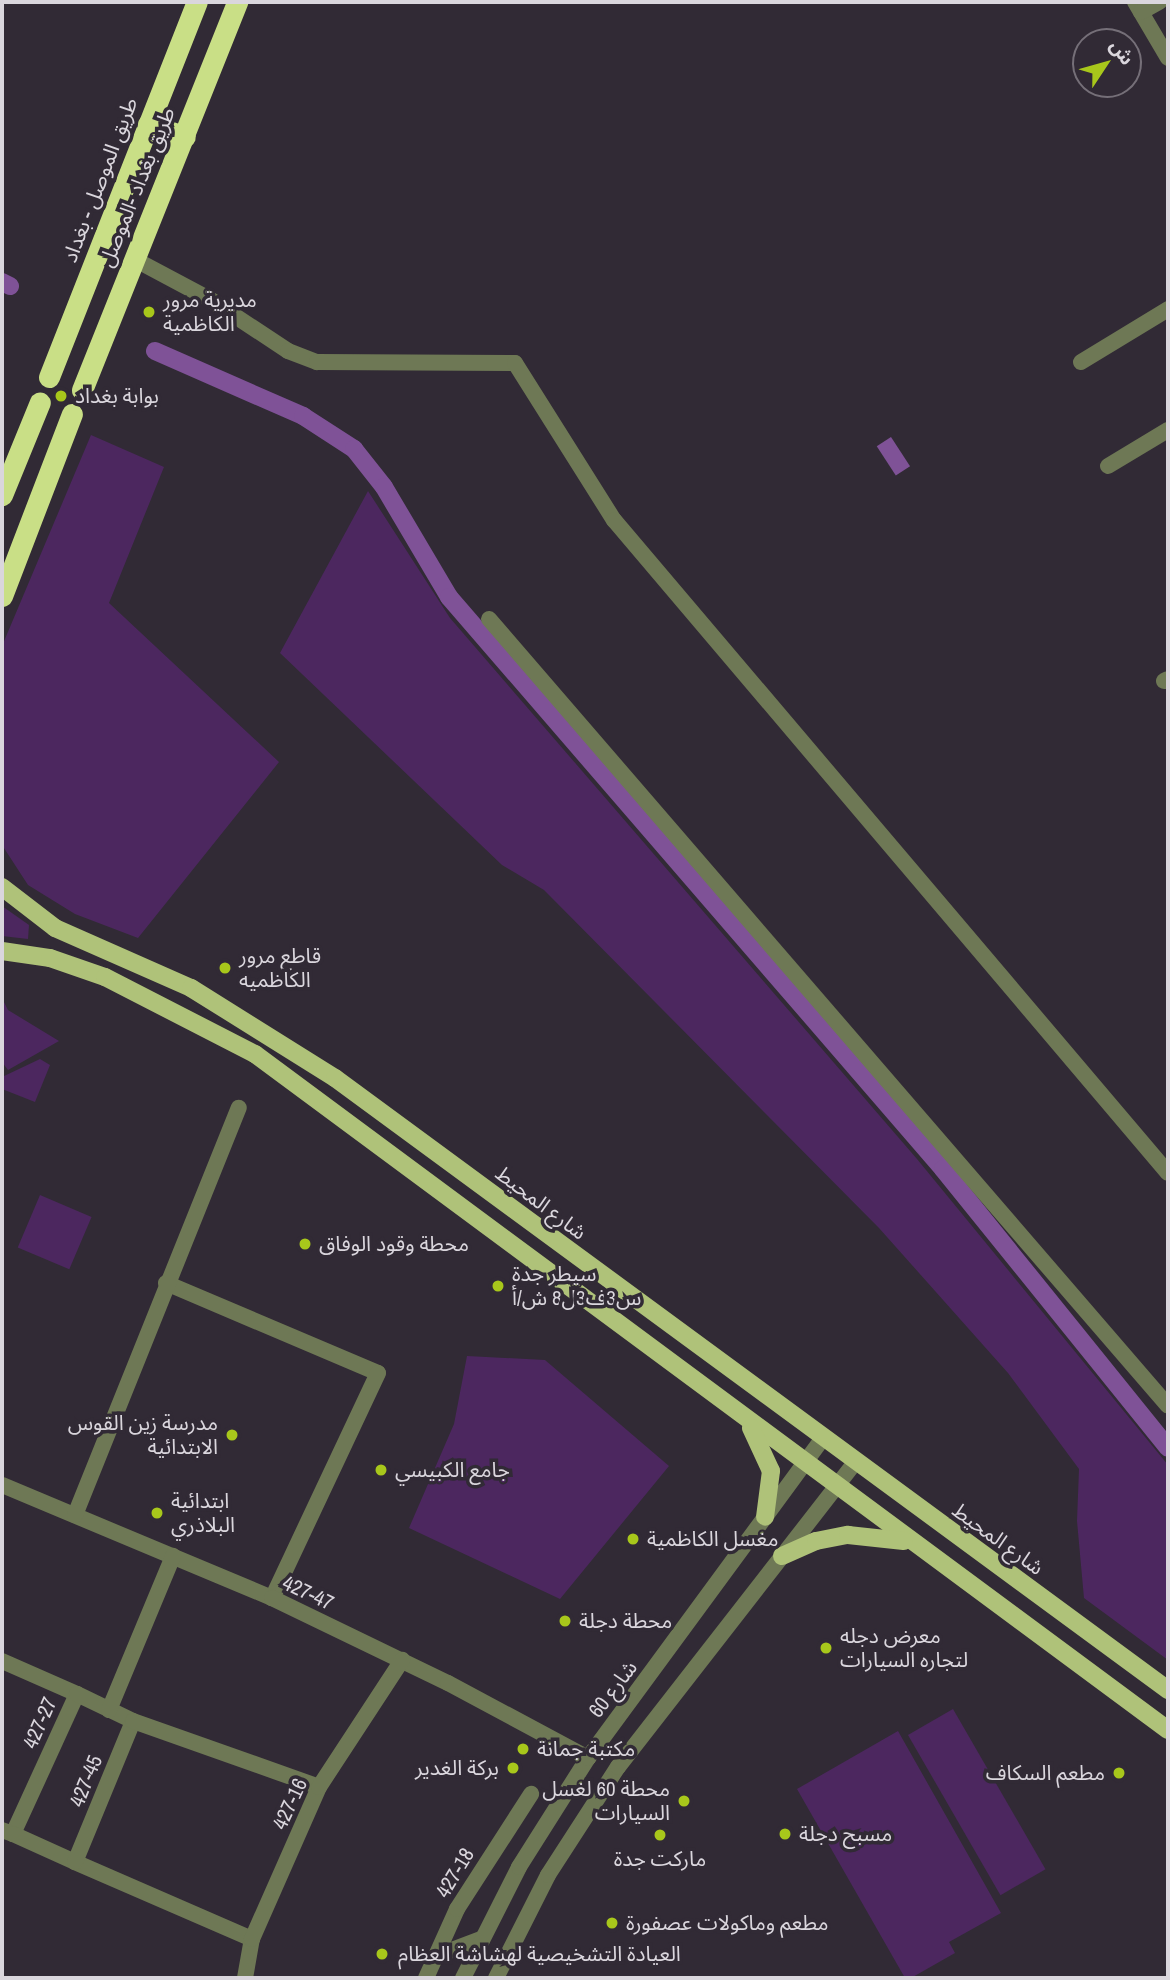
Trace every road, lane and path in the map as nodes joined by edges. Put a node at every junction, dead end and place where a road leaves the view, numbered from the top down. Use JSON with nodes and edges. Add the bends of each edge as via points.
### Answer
{"nodes":[{"id":1,"x":197,"y":2,"type":"edge"},
{"id":2,"x":237,"y":2,"type":"edge"},
{"id":3,"x":1159,"y":2,"type":"edge"},
{"id":4,"x":1138,"y":7,"type":"edge"},
{"id":5,"x":1168,"y":58,"type":"edge"},
{"id":6,"x":148,"y":124,"type":"junction"},
{"id":7,"x":184,"y":137,"type":"junction"},
{"id":8,"x":134,"y":165,"type":"junction"},
{"id":9,"x":168,"y":178,"type":"junction"},
{"id":10,"x":134,"y":259,"type":"junction"},
{"id":11,"x":1168,"y":309,"type":"edge"},
{"id":12,"x":1082,"y":362,"type":"dead end"},
{"id":13,"x":49,"y":377,"type":"dead end"},
{"id":14,"x":82,"y":390,"type":"dead end"},
{"id":15,"x":40,"y":401,"type":"dead end"},
{"id":16,"x":72,"y":414,"type":"dead end"},
{"id":17,"x":1168,"y":430,"type":"edge"},
{"id":18,"x":1108,"y":466,"type":"dead end"},
{"id":19,"x":2,"y":495,"type":"edge"},
{"id":20,"x":2,"y":596,"type":"edge"},
{"id":21,"x":489,"y":620,"type":"dead end"},
{"id":22,"x":2,"y":887,"type":"edge"},
{"id":23,"x":2,"y":951,"type":"edge"},
{"id":24,"x":239,"y":1108,"type":"dead end"},
{"id":25,"x":1168,"y":1173,"type":"edge"},
{"id":26,"x":569,"y":1251,"type":"junction"},
{"id":27,"x":593,"y":1270,"type":"junction"},
{"id":28,"x":550,"y":1271,"type":"junction"},
{"id":29,"x":166,"y":1283,"type":"junction"},
{"id":30,"x":580,"y":1293,"type":"junction"},
{"id":31,"x":1168,"y":1406,"type":"edge"},
{"id":32,"x":743,"y":1416,"type":"junction"},
{"id":33,"x":822,"y":1439,"type":"junction"},
{"id":34,"x":804,"y":1464,"type":"junction"},
{"id":35,"x":855,"y":1464,"type":"junction"},
{"id":36,"x":2,"y":1485,"type":"edge"},
{"id":37,"x":837,"y":1487,"type":"junction"},
{"id":38,"x":75,"y":1515,"type":"junction"},
{"id":39,"x":765,"y":1517,"type":"junction"},
{"id":40,"x":909,"y":1542,"type":"junction"},
{"id":41,"x":173,"y":1556,"type":"junction"},
{"id":42,"x":782,"y":1556,"type":"junction"},
{"id":43,"x":272,"y":1598,"type":"junction"},
{"id":44,"x":402,"y":1660,"type":"junction"},
{"id":45,"x":2,"y":1661,"type":"edge"},
{"id":46,"x":1168,"y":1690,"type":"edge"},
{"id":47,"x":77,"y":1694,"type":"junction"},
{"id":48,"x":109,"y":1710,"type":"junction"},
{"id":49,"x":133,"y":1721,"type":"junction"},
{"id":50,"x":1168,"y":1730,"type":"edge"},
{"id":51,"x":588,"y":1758,"type":"junction"},
{"id":52,"x":319,"y":1787,"type":"junction"},
{"id":53,"x":531,"y":1794,"type":"dead end"},
{"id":54,"x":7,"y":1832,"type":"edge"},
{"id":55,"x":75,"y":1862,"type":"junction"},
{"id":56,"x":252,"y":1939,"type":"junction"},
{"id":57,"x":481,"y":1939,"type":"junction"},
{"id":58,"x":436,"y":1956,"type":"junction"},
{"id":59,"x":245,"y":1978,"type":"edge"},
{"id":60,"x":426,"y":1978,"type":"edge"},
{"id":61,"x":463,"y":1978,"type":"edge"},
{"id":62,"x":496,"y":1978,"type":"edge"}],
"edges":[{"from":1,"to":6,"type":"highway","name":"طريق الموصل - بغداد"},
{"from":2,"to":7,"type":"highway","name":"طريق بغداد -الموصل"},
{"from":3,"to":4,"type":"street"},
{"from":4,"to":5,"type":"street"},
{"from":6,"to":7,"type":"highway"},
{"from":6,"to":8,"type":"highway","name":"طريق الموصل - بغداد"},
{"from":7,"to":9,"type":"highway","name":"طريق بغداد -الموصل"},
{"from":8,"to":9,"type":"highway","via":[[150,167]]},
{"from":8,"to":13,"type":"highway","name":"طريق الموصل - بغداد"},
{"from":9,"to":10,"type":"highway","name":"طريق بغداد -الموصل"},
{"from":10,"to":14,"type":"highway","name":"طريق بغداد -الموصل"},
{"from":10,"to":25,"type":"street","via":[[211,300],[288,351],[317,362],[515,363],[614,520]]},
{"from":11,"to":12,"type":"street"},
{"from":15,"to":19,"type":"highway"},
{"from":16,"to":20,"type":"highway"},
{"from":17,"to":18,"type":"street"},
{"from":21,"to":31,"type":"street"},
{"from":22,"to":26,"type":"main road","name":"شارع المحيط","via":[[55,928],[145,965],[269,1033]]},
{"from":23,"to":28,"type":"main road","via":[[50,958],[105,977],[255,1054]]},
{"from":24,"to":29,"type":"street"},
{"from":26,"to":27,"type":"main road","name":"شارع المحيط"},
{"from":26,"to":28,"type":"main road","via":[[563,1265]]},
{"from":27,"to":30,"type":"main road","via":[[582,1279]]},
{"from":27,"to":33,"type":"main road","name":"شارع المحيط"},
{"from":28,"to":30,"type":"main road"},
{"from":29,"to":38,"type":"street"},
{"from":29,"to":43,"type":"street","via":[[378,1373]]},
{"from":30,"to":32,"type":"main road"},
{"from":32,"to":34,"type":"main road"},
{"from":32,"to":39,"type":"main road","via":[[764,1448],[771,1471]]},
{"from":33,"to":34,"type":"street","name":"شارع 60"},
{"from":33,"to":35,"type":"main road","name":"شارع المحيط"},
{"from":34,"to":37,"type":"main road"},
{"from":34,"to":39,"type":"street","name":"شارع 60"},
{"from":35,"to":37,"type":"street"},
{"from":35,"to":46,"type":"main road","name":"شارع المحيط"},
{"from":36,"to":38,"type":"street","name":"427-47"},
{"from":37,"to":40,"type":"main road"},
{"from":37,"to":42,"type":"street"},
{"from":38,"to":41,"type":"street","name":"427-47"},
{"from":39,"to":51,"type":"street","name":"شارع 60"},
{"from":40,"to":42,"type":"main road","via":[[848,1535],[816,1541]]},
{"from":40,"to":50,"type":"main road"},
{"from":41,"to":43,"type":"street","name":"427-47"},
{"from":41,"to":48,"type":"street"},
{"from":42,"to":62,"type":"street","via":[[618,1767],[548,1875]]},
{"from":43,"to":44,"type":"street","name":"427-47"},
{"from":44,"to":51,"type":"street","name":"427-47"},
{"from":44,"to":52,"type":"street","name":"427-16"},
{"from":45,"to":47,"type":"street","name":"427-27"},
{"from":47,"to":48,"type":"street"},
{"from":47,"to":54,"type":"street","name":"427-27"},
{"from":48,"to":49,"type":"street"},
{"from":49,"to":52,"type":"street"},
{"from":49,"to":55,"type":"street","name":"427-45"},
{"from":51,"to":57,"type":"street","name":"شارع 60","via":[[519,1867]]},
{"from":52,"to":56,"type":"street","name":"427-16"},
{"from":53,"to":58,"type":"street","name":"427-18","via":[[457,1909]]},
{"from":54,"to":55,"type":"street"},
{"from":55,"to":56,"type":"street"},
{"from":56,"to":59,"type":"street","name":"427-16"},
{"from":57,"to":58,"type":"street"},
{"from":57,"to":61,"type":"street","name":"شارع 60"},
{"from":58,"to":60,"type":"street","name":"427-18"}]}
